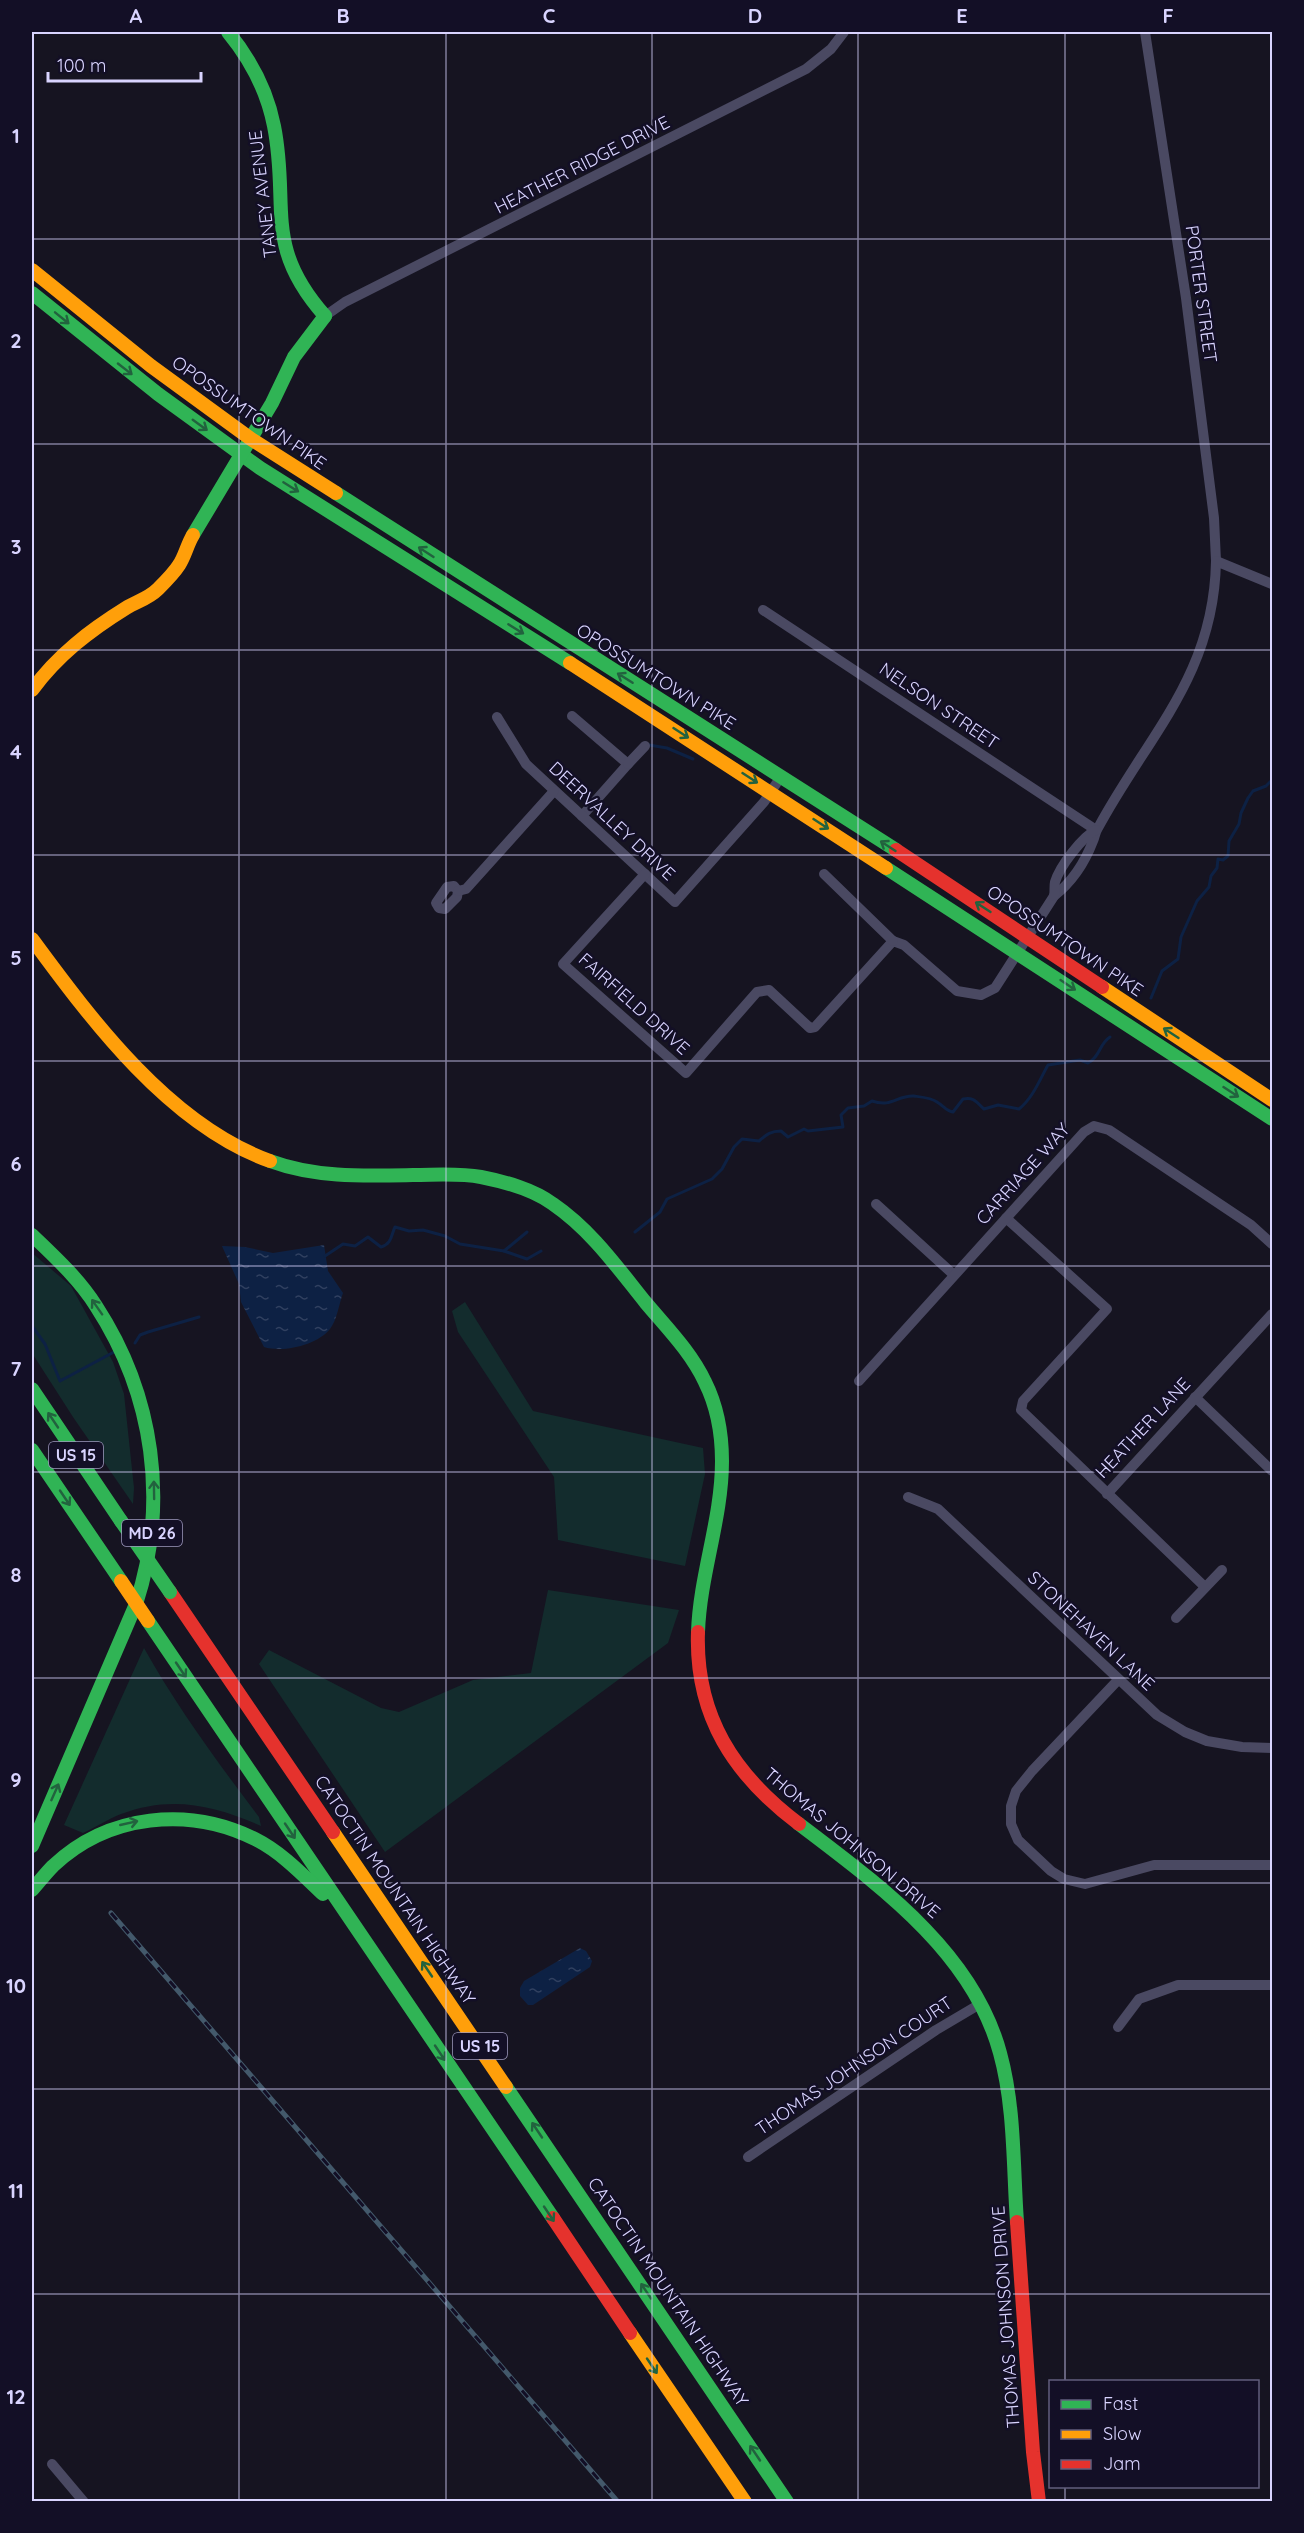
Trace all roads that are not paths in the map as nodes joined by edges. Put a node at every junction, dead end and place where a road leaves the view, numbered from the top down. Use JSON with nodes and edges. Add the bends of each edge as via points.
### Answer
{"nodes":[{"id":1,"x":228,"y":32,"type":"edge"},
{"id":2,"x":844,"y":32,"type":"edge"},
{"id":3,"x":1145,"y":32,"type":"edge"},
{"id":4,"x":32,"y":270,"type":"edge"},
{"id":5,"x":32,"y":293,"type":"edge"},
{"id":6,"x":325,"y":316,"type":"junction"},
{"id":7,"x":251,"y":439,"type":"junction"},
{"id":8,"x":242,"y":454,"type":"junction"},
{"id":9,"x":1216,"y":561,"type":"junction"},
{"id":10,"x":1272,"y":584,"type":"edge"},
{"id":11,"x":763,"y":610,"type":"dead end"},
{"id":12,"x":32,"y":690,"type":"edge"},
{"id":13,"x":572,"y":716,"type":"dead end"},
{"id":14,"x":496,"y":717,"type":"dead end"},
{"id":15,"x":645,"y":746,"type":"dead end"},
{"id":16,"x":628,"y":764,"type":"junction"},
{"id":17,"x":780,"y":778,"type":"junction"},
{"id":18,"x":554,"y":791,"type":"junction"},
{"id":19,"x":772,"y":792,"type":"junction"},
{"id":20,"x":582,"y":816,"type":"junction"},
{"id":21,"x":1096,"y":830,"type":"junction"},
{"id":22,"x":645,"y":874,"type":"junction"},
{"id":23,"x":824,"y":874,"type":"dead end"},
{"id":24,"x":458,"y":891,"type":"dead end"},
{"id":25,"x":1029,"y":937,"type":"junction"},
{"id":26,"x":32,"y":939,"type":"edge"},
{"id":27,"x":894,"y":941,"type":"junction"},
{"id":28,"x":1019,"y":952,"type":"junction"},
{"id":29,"x":1272,"y":1100,"type":"edge"},
{"id":30,"x":1272,"y":1119,"type":"edge"},
{"id":31,"x":876,"y":1204,"type":"dead end"},
{"id":32,"x":1006,"y":1218,"type":"junction"},
{"id":33,"x":32,"y":1235,"type":"edge"},
{"id":34,"x":1272,"y":1244,"type":"edge"},
{"id":35,"x":954,"y":1275,"type":"junction"},
{"id":36,"x":1272,"y":1314,"type":"edge"},
{"id":37,"x":859,"y":1381,"type":"dead end"},
{"id":38,"x":32,"y":1389,"type":"edge"},
{"id":39,"x":1194,"y":1397,"type":"junction"},
{"id":40,"x":32,"y":1450,"type":"edge"},
{"id":41,"x":1272,"y":1471,"type":"edge"},
{"id":42,"x":1107,"y":1494,"type":"junction"},
{"id":43,"x":908,"y":1497,"type":"dead end"},
{"id":44,"x":1222,"y":1570,"type":"dead end"},
{"id":45,"x":1205,"y":1587,"type":"junction"},
{"id":46,"x":1176,"y":1618,"type":"dead end"},
{"id":47,"x":1118,"y":1680,"type":"junction"},
{"id":48,"x":1272,"y":1748,"type":"edge"},
{"id":49,"x":32,"y":1846,"type":"edge"},
{"id":50,"x":1272,"y":1865,"type":"edge"},
{"id":51,"x":32,"y":1890,"type":"edge"},
{"id":52,"x":348,"y":1918,"type":"junction"},
{"id":53,"x":1272,"y":1985,"type":"edge"},
{"id":54,"x":980,"y":2004,"type":"junction"},
{"id":55,"x":1118,"y":2027,"type":"dead end"},
{"id":56,"x":748,"y":2157,"type":"dead end"},
{"id":57,"x":52,"y":2464,"type":"dead end"},
{"id":58,"x":84,"y":2502,"type":"edge"},
{"id":59,"x":745,"y":2502,"type":"edge"},
{"id":60,"x":787,"y":2502,"type":"edge"},
{"id":61,"x":1039,"y":2502,"type":"edge"}],
"edges":[{"from":1,"to":6,"type":"main road","name":"TANEY AVENUE","via":[[249,61],[271,109],[288,260],[294,275]]},
{"from":2,"to":6,"type":"street","name":"HEATHER RIDGE DRIVE","via":[[831,49],[806,69],[345,302]]},
{"from":3,"to":9,"type":"street","name":"PORTER STREET","via":[[1186,298]]},
{"from":4,"to":7,"type":"main road","name":"OPOSSUMTOWN PIKE","via":[[151,366]]},
{"from":5,"to":8,"type":"main road","name":"OPOSSUMTOWN PIKE","one_way":true,"via":[[117,362]]},
{"from":6,"to":7,"type":"main road","via":[[284,396],[272,403]]},
{"from":7,"to":8,"type":"main road"},
{"from":17,"to":7,"type":"main road","name":"OPOSSUMTOWN PIKE","one_way":true},
{"from":8,"to":12,"type":"main road","via":[[186,548],[128,606],[70,646]]},
{"from":8,"to":19,"type":"main road","name":"OPOSSUMTOWN PIKE","one_way":true},
{"from":9,"to":10,"type":"street"},
{"from":9,"to":21,"type":"street","name":"PORTER STREET","via":[[1211,608],[1188,682]]},
{"from":11,"to":21,"type":"street","name":"NELSON STREET"},
{"from":13,"to":16,"type":"street"},
{"from":14,"to":18,"type":"street","name":"DEERVALLEY DRIVE","via":[[526,764]]},
{"from":15,"to":16,"type":"street"},
{"from":16,"to":20,"type":"street"},
{"from":17,"to":19,"type":"street","name":"DEERVALLEY DRIVE"},
{"from":25,"to":17,"type":"main road","name":"OPOSSUMTOWN PIKE","one_way":true},
{"from":18,"to":20,"type":"street","name":"DEERVALLEY DRIVE"},
{"from":18,"to":24,"type":"street","via":[[466,889]]},
{"from":19,"to":22,"type":"street","name":"DEERVALLEY DRIVE","via":[[675,902]]},
{"from":19,"to":28,"type":"main road","name":"OPOSSUMTOWN PIKE","one_way":true},
{"from":20,"to":22,"type":"street","name":"DEERVALLEY DRIVE"},
{"from":21,"to":25,"type":"street","name":"PORTER STREET","via":[[1086,835],[1069,858],[1055,882],[1054,896]]},
{"from":22,"to":27,"type":"street","name":"FAIRFIELD DRIVE","via":[[564,964],[686,1073],[758,993],[768,990],[810,1028],[815,1027]]},
{"from":23,"to":27,"type":"street"},
{"from":25,"to":28,"type":"street"},
{"from":29,"to":25,"type":"main road","name":"OPOSSUMTOWN PIKE","one_way":true},
{"from":26,"to":54,"type":"main road","name":"THOMAS JOHNSON DRIVE","via":[[144,1078],[182,1113],[230,1144],[287,1167],[327,1175],[459,1174],[505,1181],[559,1208],[593,1239],[691,1358],[716,1410],[724,1471],[701,1604],[697,1651],[706,1700],[721,1738],[753,1784],[904,1908],[939,1942],[966,1976]]},
{"from":27,"to":28,"type":"street","via":[[904,945],[957,992],[969,995],[981,995],[994,988]]},
{"from":28,"to":30,"type":"main road","name":"OPOSSUMTOWN PIKE","one_way":true},
{"from":31,"to":35,"type":"street"},
{"from":32,"to":34,"type":"street","name":"CARRIAGE WAY","via":[[1084,1132],[1099,1126],[1251,1225]]},
{"from":32,"to":35,"type":"street","name":"CARRIAGE WAY"},
{"from":32,"to":42,"type":"street","name":"HEATHER LANE","via":[[1107,1309],[1020,1406]]},
{"from":49,"to":33,"type":"main road","number":"MD 26","one_way":true,"via":[[132,1613],[150,1549],[154,1502],[148,1429],[136,1382],[104,1317],[80,1284]]},
{"from":35,"to":37,"type":"street","name":"CARRIAGE WAY"},
{"from":36,"to":39,"type":"street","name":"HEATHER LANE"},
{"from":60,"to":38,"type":"main road","name":"CATOCTIN MOUNTAIN HIGHWAY","number":"US 15","one_way":true,"bridge":true},
{"from":39,"to":41,"type":"street"},
{"from":39,"to":42,"type":"street","name":"HEATHER LANE"},
{"from":40,"to":52,"type":"main road","number":"US 15","one_way":true,"bridge":true},
{"from":42,"to":45,"type":"street"},
{"from":43,"to":47,"type":"street","name":"STONEHAVEN LANE","via":[[938,1509]]},
{"from":44,"to":45,"type":"street"},
{"from":45,"to":46,"type":"street"},
{"from":47,"to":48,"type":"street","name":"STONEHAVEN LANE","via":[[1156,1715],[1185,1732],[1207,1741]]},
{"from":47,"to":50,"type":"street","via":[[1016,1791],[1011,1824],[1018,1840],[1051,1871],[1085,1884],[1154,1865]]},
{"from":51,"to":52,"type":"main road","one_way":true,"via":[[65,1853],[99,1832],[137,1821],[178,1817],[217,1824],[256,1840],[292,1866]]},
{"from":52,"to":59,"type":"main road","number":"US 15","one_way":true},
{"from":53,"to":55,"type":"street","via":[[1178,1985],[1139,1999]]},
{"from":54,"to":56,"type":"street","name":"THOMAS JOHNSON COURT"},
{"from":54,"to":61,"type":"main road","name":"THOMAS JOHNSON DRIVE","via":[[997,2043],[1006,2084]]},
{"from":57,"to":58,"type":"street"}]}
